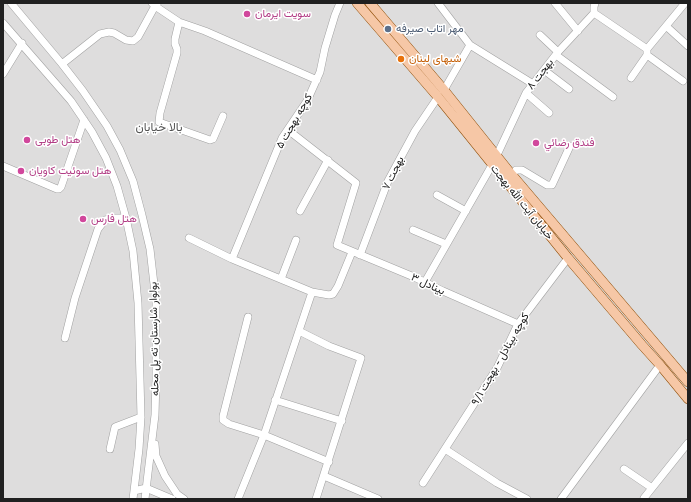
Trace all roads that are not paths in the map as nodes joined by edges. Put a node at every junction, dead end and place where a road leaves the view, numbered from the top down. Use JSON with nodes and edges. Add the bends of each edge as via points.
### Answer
{"nodes":[{"id":1,"x":11,"y":3,"type":"edge"},
{"id":2,"x":340,"y":3,"type":"edge"},
{"id":3,"x":357,"y":3,"type":"edge"},
{"id":4,"x":438,"y":3,"type":"edge"},
{"id":5,"x":555,"y":3,"type":"edge"},
{"id":6,"x":596,"y":3,"type":"edge"},
{"id":7,"x":685,"y":3,"type":"edge"},
{"id":8,"x":155,"y":4,"type":"edge"},
{"id":9,"x":373,"y":4,"type":"edge"},
{"id":10,"x":594,"y":13,"type":"junction"},
{"id":11,"x":179,"y":22,"type":"junction"},
{"id":12,"x":3,"y":23,"type":"edge"},
{"id":13,"x":666,"y":26,"type":"junction"},
{"id":14,"x":578,"y":31,"type":"junction"},
{"id":15,"x":540,"y":35,"type":"dead end"},
{"id":16,"x":22,"y":43,"type":"junction"},
{"id":17,"x":470,"y":45,"type":"junction"},
{"id":18,"x":688,"y":46,"type":"edge"},
{"id":19,"x":647,"y":52,"type":"junction"},
{"id":20,"x":557,"y":53,"type":"junction"},
{"id":21,"x":62,"y":64,"type":"junction"},
{"id":22,"x":544,"y":70,"type":"junction"},
{"id":23,"x":3,"y":74,"type":"edge"},
{"id":24,"x":631,"y":78,"type":"dead end"},
{"id":25,"x":317,"y":80,"type":"junction"},
{"id":26,"x":683,"y":81,"type":"dead end"},
{"id":27,"x":533,"y":84,"type":"junction"},
{"id":28,"x":569,"y":89,"type":"dead end"},
{"id":29,"x":526,"y":92,"type":"junction"},
{"id":30,"x":441,"y":94,"type":"junction"},
{"id":31,"x":613,"y":97,"type":"dead end"},
{"id":32,"x":549,"y":113,"type":"dead end"},
{"id":33,"x":222,"y":116,"type":"dead end"},
{"id":34,"x":84,"y":120,"type":"junction"},
{"id":35,"x":288,"y":130,"type":"junction"},
{"id":36,"x":570,"y":146,"type":"dead end"},
{"id":37,"x":497,"y":155,"type":"junction"},
{"id":38,"x":328,"y":160,"type":"junction"},
{"id":39,"x":492,"y":165,"type":"junction"},
{"id":40,"x":3,"y":166,"type":"edge"},
{"id":41,"x":512,"y":175,"type":"junction"},
{"id":42,"x":437,"y":195,"type":"dead end"},
{"id":43,"x":300,"y":211,"type":"dead end"},
{"id":44,"x":466,"y":211,"type":"junction"},
{"id":45,"x":126,"y":218,"type":"junction"},
{"id":46,"x":413,"y":230,"type":"dead end"},
{"id":47,"x":189,"y":238,"type":"dead end"},
{"id":48,"x":296,"y":240,"type":"dead end"},
{"id":49,"x":446,"y":244,"type":"junction"},
{"id":50,"x":352,"y":252,"type":"junction"},
{"id":51,"x":360,"y":254,"type":"junction"},
{"id":52,"x":232,"y":258,"type":"junction"},
{"id":53,"x":568,"y":258,"type":"junction"},
{"id":54,"x":281,"y":279,"type":"junction"},
{"id":55,"x":424,"y":282,"type":"junction"},
{"id":56,"x":312,"y":292,"type":"junction"},
{"id":57,"x":248,"y":317,"type":"dead end"},
{"id":58,"x":518,"y":324,"type":"junction"},
{"id":59,"x":299,"y":331,"type":"junction"},
{"id":60,"x":65,"y":338,"type":"dead end"},
{"id":61,"x":660,"y":365,"type":"junction"},
{"id":62,"x":688,"y":382,"type":"edge"},
{"id":63,"x":688,"y":399,"type":"edge"},
{"id":64,"x":276,"y":400,"type":"junction"},
{"id":65,"x":141,"y":417,"type":"junction"},
{"id":66,"x":342,"y":421,"type":"junction"},
{"id":67,"x":153,"y":434,"type":"junction"},
{"id":68,"x":264,"y":436,"type":"junction"},
{"id":69,"x":688,"y":443,"type":"edge"},
{"id":70,"x":110,"y":449,"type":"dead end"},
{"id":71,"x":445,"y":449,"type":"junction"},
{"id":72,"x":329,"y":462,"type":"junction"},
{"id":73,"x":624,"y":469,"type":"dead end"},
{"id":74,"x":324,"y":476,"type":"junction"},
{"id":75,"x":423,"y":483,"type":"dead end"},
{"id":76,"x":146,"y":488,"type":"junction"},
{"id":77,"x":652,"y":488,"type":"junction"},
{"id":78,"x":134,"y":491,"type":"junction"},
{"id":79,"x":644,"y":498,"type":"edge"},
{"id":80,"x":133,"y":499,"type":"edge"},
{"id":81,"x":144,"y":499,"type":"edge"},
{"id":82,"x":172,"y":499,"type":"edge"},
{"id":83,"x":184,"y":499,"type":"edge"},
{"id":84,"x":238,"y":499,"type":"edge"},
{"id":85,"x":316,"y":499,"type":"edge"},
{"id":86,"x":378,"y":499,"type":"edge"},
{"id":87,"x":527,"y":499,"type":"edge"},
{"id":88,"x":561,"y":499,"type":"edge"}],
"edges":[{"from":1,"to":21,"type":"street","name":"بولوار شارستان ته پل محله"},
{"from":2,"to":25,"type":"street","name":"کوچه بهجت ۵"},
{"from":3,"to":30,"type":"main road","name":"خیابان آیت الله بهجت"},
{"from":4,"to":17,"type":"street"},
{"from":5,"to":14,"type":"street"},
{"from":6,"to":10,"type":"street"},
{"from":7,"to":13,"type":"street"},
{"from":8,"to":11,"type":"street"},
{"from":8,"to":21,"type":"street","via":[[138,37],[132,41],[114,33],[100,34]]},
{"from":9,"to":30,"type":"main road","name":"خیابان آیت الله بهجت"},
{"from":10,"to":14,"type":"street","name":"بهجت ۸"},
{"from":10,"to":19,"type":"street"},
{"from":11,"to":25,"type":"street"},
{"from":11,"to":33,"type":"street","via":[[175,39],[177,53],[159,122],[210,140],[213,139]]},
{"from":12,"to":16,"type":"street","name":"بولوار شارستان ته پل محله"},
{"from":13,"to":18,"type":"street"},
{"from":13,"to":19,"type":"street"},
{"from":14,"to":20,"type":"street","name":"بهجت ۸"},
{"from":15,"to":20,"type":"street"},
{"from":16,"to":23,"type":"street"},
{"from":16,"to":34,"type":"street","name":"بولوار شارستان ته پل محله","via":[[72,101]]},
{"from":17,"to":27,"type":"street"},
{"from":17,"to":30,"type":"street","name":"بهجت ۷"},
{"from":19,"to":24,"type":"street"},
{"from":19,"to":26,"type":"street"},
{"from":20,"to":22,"type":"street","name":"بهجت ۸"},
{"from":20,"to":31,"type":"street"},
{"from":21,"to":67,"type":"street","name":"بولوار شارستان ته پل محله","via":[[107,126],[120,150],[133,181],[142,215],[150,249],[156,302]]},
{"from":22,"to":27,"type":"street","name":"بهجت ۸"},
{"from":22,"to":28,"type":"street"},
{"from":25,"to":35,"type":"street","name":"کوچه بهجت ۵"},
{"from":27,"to":29,"type":"street","name":"بهجت ۸"},
{"from":29,"to":32,"type":"street"},
{"from":29,"to":37,"type":"street","name":"بهجت ۸"},
{"from":30,"to":37,"type":"main road","name":"خیابان آیت الله بهجت"},
{"from":30,"to":39,"type":"main road","name":"خیابان آیت الله بهجت"},
{"from":30,"to":51,"type":"street","name":"بهجت ۷","via":[[415,131],[388,181]]},
{"from":34,"to":40,"type":"street","via":[[59,189]]},
{"from":34,"to":45,"type":"street","name":"بولوار شارستان ته پل محله","via":[[106,158]]},
{"from":35,"to":38,"type":"street"},
{"from":35,"to":52,"type":"street","name":"کوچه بهجت ۵","via":[[282,138]]},
{"from":36,"to":41,"type":"street","via":[[552,186],[522,170],[516,170]]},
{"from":37,"to":41,"type":"main road","name":"خیابان آیت الله بهجت"},
{"from":38,"to":43,"type":"street"},
{"from":38,"to":50,"type":"street","name":"بینادل ۳","via":[[356,183],[337,245]]},
{"from":39,"to":44,"type":"street"},
{"from":39,"to":53,"type":"main road","name":"خیابان آیت الله بهجت"},
{"from":41,"to":62,"type":"main road","name":"خیابان آیت الله بهجت"},
{"from":42,"to":44,"type":"street"},
{"from":44,"to":49,"type":"street"},
{"from":45,"to":60,"type":"street","via":[[105,220],[98,229],[75,298]]},
{"from":45,"to":65,"type":"street","name":"بولوار شارستان ته پل محله","via":[[133,251],[138,303]]},
{"from":46,"to":49,"type":"street"},
{"from":47,"to":52,"type":"street"},
{"from":48,"to":54,"type":"street"},
{"from":49,"to":55,"type":"street"},
{"from":50,"to":51,"type":"street","name":"بینادل ۳"},
{"from":50,"to":56,"type":"street","via":[[333,294]]},
{"from":51,"to":55,"type":"street","name":"بینادل ۳"},
{"from":52,"to":54,"type":"street"},
{"from":53,"to":58,"type":"street","name":"کوچه بینادل - بهجت ۹/۱"},
{"from":53,"to":61,"type":"main road","name":"خیابان آیت الله بهجت"},
{"from":54,"to":56,"type":"street"},
{"from":55,"to":58,"type":"street","name":"بینادل ۳"},
{"from":56,"to":59,"type":"street"},
{"from":57,"to":68,"type":"street","via":[[223,420]]},
{"from":58,"to":71,"type":"street","name":"کوچه بینادل - بهجت ۹/۱","via":[[497,368]]},
{"from":59,"to":64,"type":"street"},
{"from":59,"to":66,"type":"street","via":[[362,358]]},
{"from":61,"to":63,"type":"main road","name":"خیابان آیت الله بهجت"},
{"from":61,"to":88,"type":"street"},
{"from":64,"to":66,"type":"street"},
{"from":64,"to":68,"type":"street"},
{"from":65,"to":70,"type":"street","via":[[115,427]]},
{"from":65,"to":78,"type":"street","name":"بولوار شارستان ته پل محله","via":[[140,449]]},
{"from":66,"to":72,"type":"street"},
{"from":67,"to":76,"type":"street","name":"بولوار شارستان ته پل محله"},
{"from":67,"to":83,"type":"street","via":[[156,456],[165,476],[177,494]]},
{"from":68,"to":72,"type":"street"},
{"from":68,"to":84,"type":"street"},
{"from":69,"to":77,"type":"street"},
{"from":71,"to":75,"type":"street","name":"کوچه بینادل - بهجت ۹/۱"},
{"from":71,"to":87,"type":"street"},
{"from":72,"to":74,"type":"street"},
{"from":73,"to":77,"type":"street"},
{"from":74,"to":85,"type":"street"},
{"from":74,"to":86,"type":"street"},
{"from":76,"to":78,"type":"street"},
{"from":76,"to":81,"type":"street","name":"بولوار شارستان ته پل محله"},
{"from":76,"to":82,"type":"street"},
{"from":77,"to":79,"type":"street"},
{"from":78,"to":80,"type":"street","name":"بولوار شارستان ته پل محله"},
{"from":78,"to":81,"type":"street"}]}
